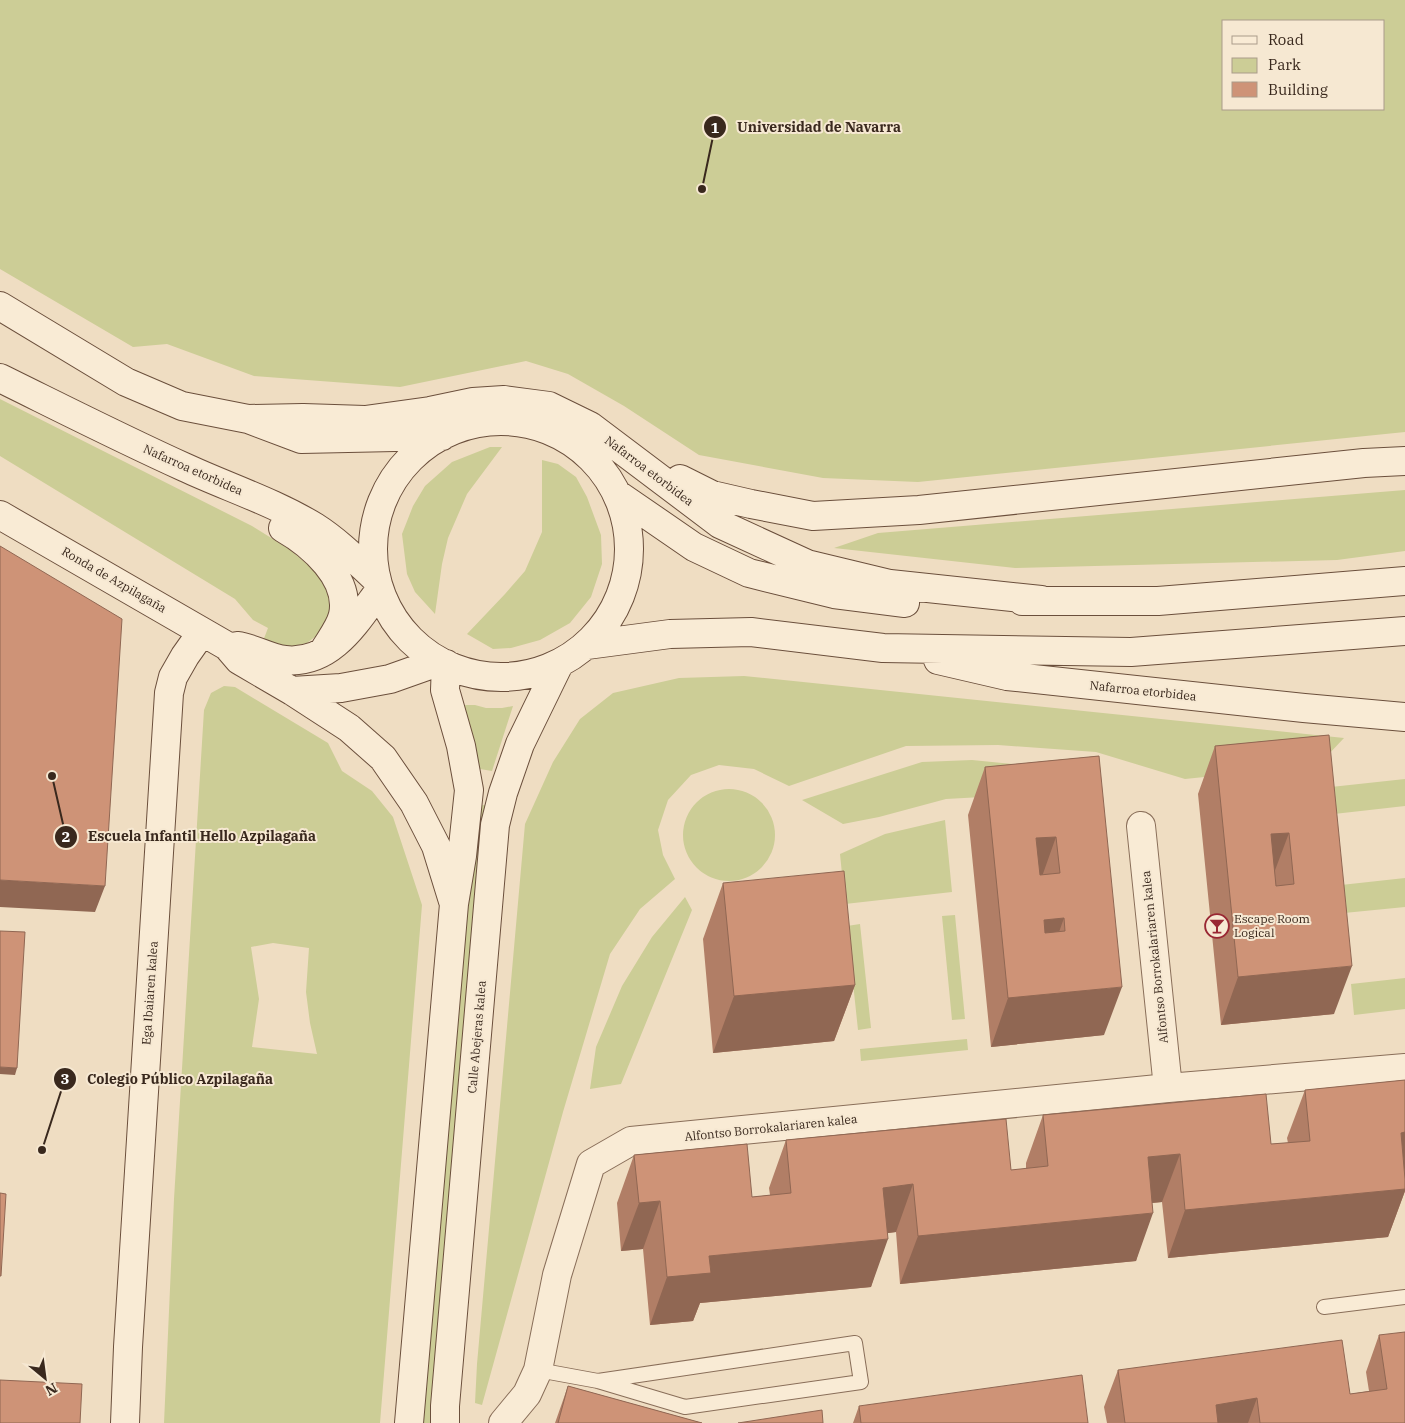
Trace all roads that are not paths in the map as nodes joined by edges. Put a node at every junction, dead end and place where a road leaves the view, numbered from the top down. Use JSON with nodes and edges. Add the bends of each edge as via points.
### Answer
{"nodes":[{"id":1,"x":0,"y":306,"type":"edge"},
{"id":2,"x":0,"y":378,"type":"edge"},
{"id":3,"x":248,"y":419,"type":"junction"},
{"id":4,"x":442,"y":436,"type":"junction"},
{"id":5,"x":619,"y":449,"type":"junction"},
{"id":6,"x":1405,"y":461,"type":"edge"},
{"id":7,"x":184,"y":468,"type":"junction"},
{"id":8,"x":617,"y":494,"type":"junction"},
{"id":9,"x":0,"y":514,"type":"edge"},
{"id":10,"x":1405,"y":581,"type":"edge"},
{"id":11,"x":377,"y":584,"type":"junction"},
{"id":12,"x":1041,"y":600,"type":"junction"},
{"id":13,"x":1405,"y":631,"type":"edge"},
{"id":14,"x":202,"y":632,"type":"junction"},
{"id":15,"x":587,"y":645,"type":"junction"},
{"id":16,"x":227,"y":646,"type":"junction"},
{"id":17,"x":883,"y":648,"type":"junction"},
{"id":18,"x":323,"y":652,"type":"junction"},
{"id":19,"x":442,"y":663,"type":"junction"},
{"id":20,"x":559,"y":664,"type":"junction"},
{"id":21,"x":292,"y":691,"type":"junction"},
{"id":22,"x":1405,"y":717,"type":"edge"},
{"id":23,"x":1141,"y":826,"type":"dead end"},
{"id":24,"x":454,"y":904,"type":"junction"},
{"id":25,"x":1405,"y":1068,"type":"edge"},
{"id":26,"x":1168,"y":1088,"type":"junction"},
{"id":27,"x":1405,"y":1297,"type":"edge"},
{"id":28,"x":1324,"y":1307,"type":"dead end"},
{"id":29,"x":538,"y":1370,"type":"junction"},
{"id":30,"x":598,"y":1382,"type":"junction"},
{"id":31,"x":125,"y":1423,"type":"edge"},
{"id":32,"x":409,"y":1423,"type":"edge"},
{"id":33,"x":445,"y":1423,"type":"edge"},
{"id":34,"x":503,"y":1423,"type":"edge"}],
"edges":[{"from":1,"to":3,"type":"main road","name":"Nafarroa etorbidea","via":[[126,382],[182,406]]},
{"from":2,"to":7,"type":"main road","name":"Nafarroa etorbidea"},
{"from":3,"to":4,"type":"main road","name":"Nafarroa etorbidea","via":[[301,440]]},
{"from":3,"to":5,"type":"main road","name":"Nafarroa etorbidea","via":[[365,420],[504,400],[549,406],[590,426]]},
{"from":4,"to":8,"type":"main road","via":[[477,423],[506,419],[541,427],[574,444],[603,470]]},
{"from":4,"to":11,"type":"main road","via":[[408,461],[384,496],[373,536]]},
{"from":5,"to":6,"type":"main road","via":[[712,495],[813,516],[920,510]]},
{"from":5,"to":12,"type":"main road","name":"Nafarroa etorbidea","via":[[720,524],[807,564],[890,584]]},
{"from":7,"to":11,"type":"main road","name":"Nafarroa etorbidea","via":[[298,518],[346,551]]},
{"from":7,"to":18,"type":"main road","via":[[228,500],[302,539],[333,572],[344,607],[338,627]]},
{"from":8,"to":12,"type":"main road","name":"Nafarroa etorbidea","via":[[694,547],[750,573],[834,594],[925,605]]},
{"from":8,"to":15,"type":"main road","via":[[626,518],[629,544],[626,578],[612,614]]},
{"from":9,"to":14,"type":"main road","name":"Ronda de Azpilagaña"},
{"from":10,"to":12,"type":"main road","name":"Nafarroa etorbidea","via":[[1158,601]]},
{"from":11,"to":18,"type":"main road","name":"Ronda de Azpilagaña","via":[[343,638]]},
{"from":11,"to":19,"type":"main road","via":[[393,619],[413,643]]},
{"from":13,"to":17,"type":"main road","name":"Nafarroa etorbidea","via":[[1132,652]]},
{"from":14,"to":16,"type":"main road","name":"Ronda de Azpilagaña"},
{"from":14,"to":31,"type":"main road","name":"Ega Ibaiaren kalea","via":[[173,677],[169,693]]},
{"from":15,"to":17,"type":"main road","name":"Nafarroa etorbidea","via":[[670,634],[751,632]]},
{"from":15,"to":20,"type":"main road"},
{"from":16,"to":18,"type":"main road","name":"Ronda de Azpilagaña","via":[[246,647],[274,658],[296,661]]},
{"from":16,"to":21,"type":"main road","name":"Ronda de Azpilagaña","via":[[239,660]]},
{"from":17,"to":22,"type":"main road","name":"Nafarroa etorbidea","via":[[1007,676]]},
{"from":19,"to":20,"type":"main road","via":[[477,676],[497,678],[519,676]]},
{"from":19,"to":21,"type":"main road","via":[[390,679],[341,688]]},
{"from":19,"to":24,"type":"main road","via":[[445,690],[469,790]]},
{"from":20,"to":33,"type":"main road","name":"Calle Abejeras kalea","via":[[520,744],[495,825]]},
{"from":21,"to":24,"type":"main road","name":"Ronda de Azpilagaña","via":[[349,728],[383,758],[414,803],[436,846]]},
{"from":23,"to":26,"type":"main road","name":"Alfontso Borrokalariaren kalea"},
{"from":24,"to":32,"type":"main road"},
{"from":25,"to":26,"type":"main road","name":"Alfontso Borrokalariaren kalea"},
{"from":26,"to":29,"type":"main road","name":"Alfontso Borrokalariaren kalea","via":[[631,1141],[591,1164],[557,1275]]},
{"from":27,"to":28,"type":"lane"},
{"from":29,"to":30,"type":"lane"},
{"from":29,"to":34,"type":"main road","name":"Alfontso Borrokalariaren kalea","via":[[527,1394]]},
{"from":30,"to":30,"type":"lane","via":[[685,1407],[861,1382],[855,1343]]}]}
